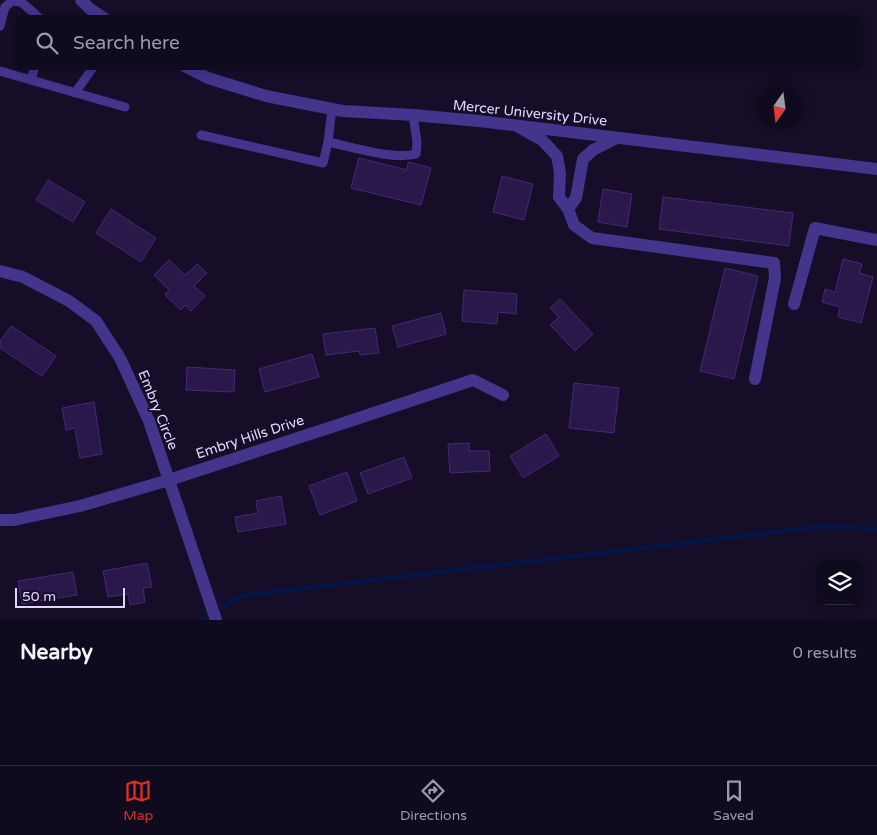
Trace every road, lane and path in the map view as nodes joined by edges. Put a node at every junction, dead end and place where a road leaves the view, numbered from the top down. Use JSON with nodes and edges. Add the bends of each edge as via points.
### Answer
{"nodes":[{"id":1,"x":81,"y":0,"type":"edge"},
{"id":2,"x":36,"y":15,"type":"edge"},
{"id":3,"x":99,"y":15,"type":"edge"},
{"id":4,"x":0,"y":26,"type":"edge"},
{"id":5,"x":33,"y":70,"type":"edge"},
{"id":6,"x":91,"y":70,"type":"edge"},
{"id":7,"x":192,"y":70,"type":"edge"},
{"id":8,"x":0,"y":72,"type":"edge"},
{"id":9,"x":31,"y":80,"type":"junction"},
{"id":10,"x":75,"y":93,"type":"junction"},
{"id":11,"x":125,"y":107,"type":"dead end"},
{"id":12,"x":332,"y":109,"type":"junction"},
{"id":13,"x":413,"y":115,"type":"junction"},
{"id":14,"x":517,"y":126,"type":"junction"},
{"id":15,"x":200,"y":135,"type":"dead end"},
{"id":16,"x":617,"y":138,"type":"junction"},
{"id":17,"x":328,"y":142,"type":"junction"},
{"id":18,"x":559,"y":167,"type":"junction"},
{"id":19,"x":877,"y":169,"type":"edge"},
{"id":20,"x":581,"y":170,"type":"junction"},
{"id":21,"x":568,"y":209,"type":"junction"},
{"id":22,"x":877,"y":240,"type":"edge"},
{"id":23,"x":0,"y":270,"type":"edge"},
{"id":24,"x":794,"y":304,"type":"dead end"},
{"id":25,"x":755,"y":379,"type":"dead end"},
{"id":26,"x":503,"y":395,"type":"dead end"},
{"id":27,"x":169,"y":480,"type":"junction"},
{"id":28,"x":0,"y":520,"type":"edge"},
{"id":29,"x":216,"y":620,"type":"edge"}],
"edges":[{"from":1,"to":3,"type":"street"},
{"from":2,"to":4,"type":"lane","via":[[21,2],[12,1],[5,8]]},
{"from":5,"to":9,"type":"lane"},
{"from":6,"to":10,"type":"lane"},
{"from":7,"to":12,"type":"street","name":"Mercer University Drive","via":[[266,96]]},
{"from":8,"to":9,"type":"lane"},
{"from":9,"to":10,"type":"lane"},
{"from":10,"to":11,"type":"lane"},
{"from":12,"to":13,"type":"street","name":"Mercer University Drive"},
{"from":12,"to":17,"type":"lane"},
{"from":13,"to":14,"type":"street","name":"Mercer University Drive"},
{"from":13,"to":17,"type":"lane","via":[[416,154],[389,155]]},
{"from":14,"to":16,"type":"street","name":"Mercer University Drive"},
{"from":14,"to":18,"type":"street","via":[[542,140],[557,156]]},
{"from":15,"to":17,"type":"lane","via":[[323,163]]},
{"from":16,"to":19,"type":"street","name":"Mercer University Drive"},
{"from":16,"to":20,"type":"street","via":[[583,158]]},
{"from":18,"to":20,"type":"street"},
{"from":18,"to":21,"type":"street","via":[[559,197]]},
{"from":20,"to":21,"type":"street","via":[[576,198]]},
{"from":21,"to":25,"type":"street","via":[[574,225],[592,238],[774,263],[775,278]]},
{"from":22,"to":24,"type":"street","via":[[815,228]]},
{"from":23,"to":27,"type":"street","name":"Embry Circle","via":[[69,301],[96,321],[120,358],[149,421]]},
{"from":26,"to":27,"type":"street","name":"Embry Hills Drive","via":[[473,380]]},
{"from":27,"to":28,"type":"street","name":"Embry Hills Drive","via":[[80,506]]},
{"from":27,"to":29,"type":"street","name":"Embry Circle"}]}
